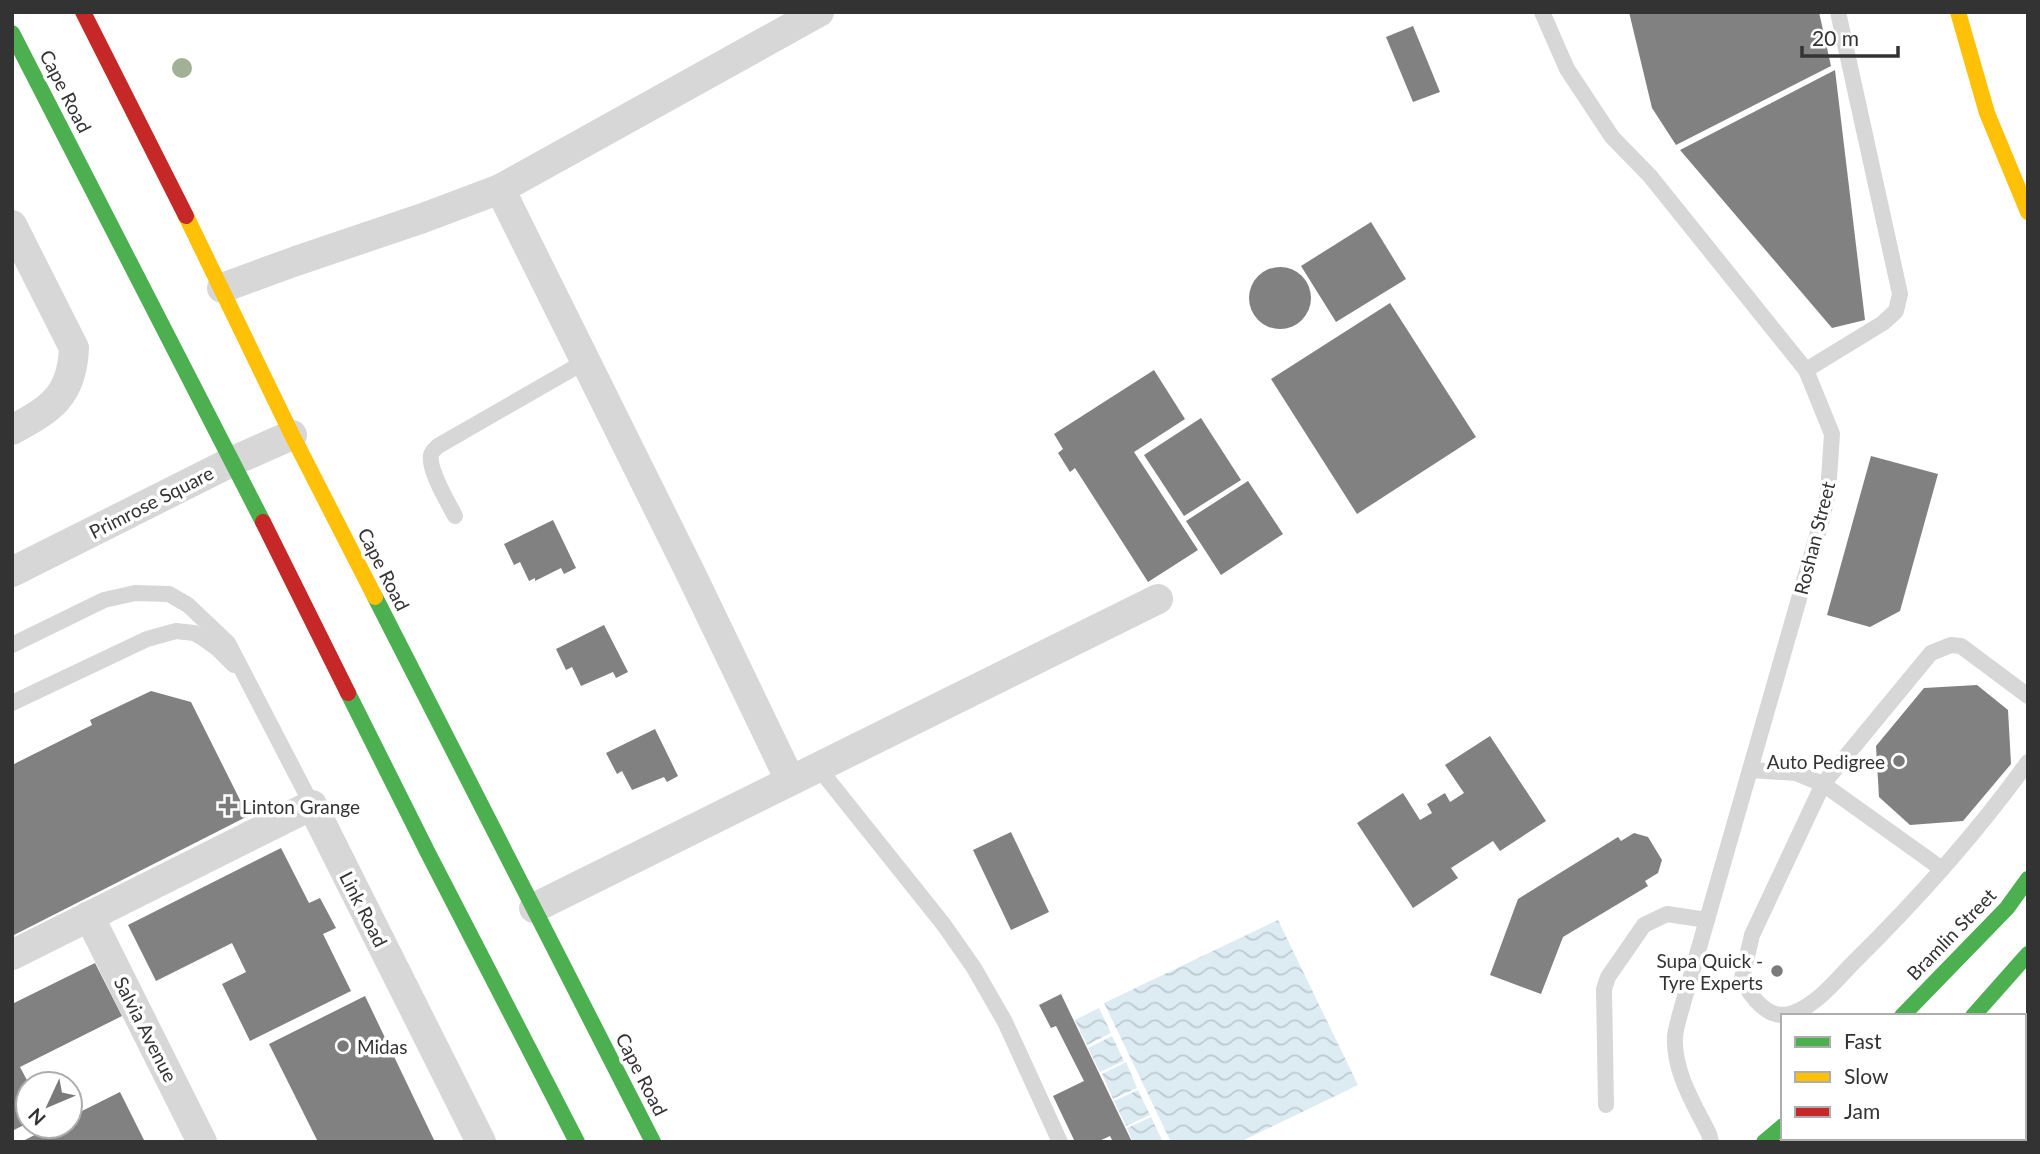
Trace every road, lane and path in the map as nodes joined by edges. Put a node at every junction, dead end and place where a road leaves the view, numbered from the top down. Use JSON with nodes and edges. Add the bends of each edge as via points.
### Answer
{"nodes":[{"id":1,"x":83,"y":12,"type":"edge"},
{"id":2,"x":819,"y":12,"type":"edge"},
{"id":3,"x":1542,"y":12,"type":"edge"},
{"id":4,"x":1838,"y":12,"type":"edge"},
{"id":5,"x":1958,"y":12,"type":"edge"},
{"id":6,"x":12,"y":33,"type":"edge"},
{"id":7,"x":500,"y":189,"type":"junction"},
{"id":8,"x":2028,"y":212,"type":"edge"},
{"id":9,"x":12,"y":225,"type":"edge"},
{"id":10,"x":222,"y":288,"type":"junction"},
{"id":11,"x":586,"y":361,"type":"junction"},
{"id":12,"x":1807,"y":370,"type":"junction"},
{"id":13,"x":12,"y":430,"type":"edge"},
{"id":14,"x":292,"y":435,"type":"junction"},
{"id":15,"x":233,"y":461,"type":"junction"},
{"id":16,"x":455,"y":516,"type":"dead end"},
{"id":17,"x":12,"y":572,"type":"edge"},
{"id":18,"x":1158,"y":599,"type":"dead end"},
{"id":19,"x":12,"y":646,"type":"edge"},
{"id":20,"x":246,"y":676,"type":"junction"},
{"id":21,"x":15,"y":696,"type":"edge"},
{"id":22,"x":2028,"y":696,"type":"edge"},
{"id":23,"x":2028,"y":762,"type":"edge"},
{"id":24,"x":817,"y":766,"type":"junction"},
{"id":25,"x":1750,"y":770,"type":"junction"},
{"id":26,"x":790,"y":780,"type":"junction"},
{"id":27,"x":1823,"y":783,"type":"junction"},
{"id":28,"x":312,"y":805,"type":"junction"},
{"id":29,"x":1942,"y":869,"type":"junction"},
{"id":30,"x":2028,"y":879,"type":"edge"},
{"id":31,"x":534,"y":908,"type":"junction"},
{"id":32,"x":89,"y":916,"type":"junction"},
{"id":33,"x":1707,"y":920,"type":"junction"},
{"id":34,"x":2028,"y":954,"type":"edge"},
{"id":35,"x":12,"y":955,"type":"edge"},
{"id":36,"x":1792,"y":1014,"type":"edge"},
{"id":37,"x":1904,"y":1014,"type":"edge"},
{"id":38,"x":1975,"y":1014,"type":"edge"},
{"id":39,"x":1781,"y":1015,"type":"edge"},
{"id":40,"x":1606,"y":1105,"type":"dead end"},
{"id":41,"x":1781,"y":1128,"type":"edge"},
{"id":42,"x":1713,"y":1139,"type":"edge"},
{"id":43,"x":202,"y":1142,"type":"edge"},
{"id":44,"x":481,"y":1142,"type":"edge"},
{"id":45,"x":577,"y":1142,"type":"edge"},
{"id":46,"x":653,"y":1142,"type":"edge"},
{"id":47,"x":1060,"y":1142,"type":"edge"},
{"id":48,"x":1764,"y":1142,"type":"edge"}],
"edges":[{"from":1,"to":10,"type":"main road","name":"Cape Road"},
{"from":2,"to":7,"type":"street"},
{"from":3,"to":12,"type":"lane","name":"Roshan Street","via":[[1567,69],[1612,136],[1650,176]]},
{"from":4,"to":12,"type":"lane","via":[[1900,294],[1896,311],[1883,323]]},
{"from":5,"to":8,"type":"main road","via":[[1987,113]]},
{"from":6,"to":15,"type":"main road","name":"Cape Road"},
{"from":7,"to":10,"type":"street"},
{"from":7,"to":11,"type":"street"},
{"from":9,"to":13,"type":"street","via":[[74,348],[73,369],[65,389],[45,412]]},
{"from":10,"to":14,"type":"main road","name":"Cape Road"},
{"from":11,"to":16,"type":"lane","via":[[433,451],[433,470]]},
{"from":11,"to":26,"type":"street"},
{"from":12,"to":25,"type":"lane","name":"Roshan Street","via":[[1832,435],[1828,493]]},
{"from":14,"to":15,"type":"street","name":"Primrose Square"},
{"from":14,"to":31,"type":"main road","name":"Cape Road"},
{"from":15,"to":17,"type":"street","name":"Primrose Square"},
{"from":15,"to":45,"type":"main road","name":"Cape Road"},
{"from":18,"to":24,"type":"street"},
{"from":19,"to":20,"type":"lane","name":"Link Road","via":[[104,600],[135,593],[169,594],[209,622],[228,643]]},
{"from":20,"to":21,"type":"lane","name":"Link Road","via":[[204,639],[176,631]]},
{"from":20,"to":28,"type":"lane","name":"Link Road"},
{"from":22,"to":27,"type":"lane","via":[[1961,646],[1931,653]]},
{"from":23,"to":29,"type":"lane"},
{"from":24,"to":26,"type":"street"},
{"from":24,"to":47,"type":"lane","via":[[974,968]]},
{"from":25,"to":27,"type":"lane","via":[[1796,773]]},
{"from":25,"to":33,"type":"lane","name":"Roshan Street"},
{"from":26,"to":31,"type":"street"},
{"from":27,"to":29,"type":"lane"},
{"from":27,"to":39,"type":"lane","via":[[1752,935],[1742,978],[1758,1004]]},
{"from":28,"to":32,"type":"street"},
{"from":28,"to":44,"type":"street","name":"Link Road"},
{"from":29,"to":36,"type":"lane","via":[[1816,1000]]},
{"from":30,"to":37,"type":"main road","name":"Bramlin Street","via":[[2007,908]]},
{"from":31,"to":46,"type":"main road","name":"Cape Road"},
{"from":32,"to":35,"type":"street"},
{"from":32,"to":43,"type":"street","name":"Salvia Avenue"},
{"from":33,"to":40,"type":"lane","via":[[1667,914],[1644,925],[1608,977],[1604,989]]},
{"from":33,"to":42,"type":"lane","name":"Roshan Street","via":[[1675,1037],[1685,1088]]},
{"from":34,"to":38,"type":"main road"},
{"from":41,"to":48,"type":"main road"}]}
